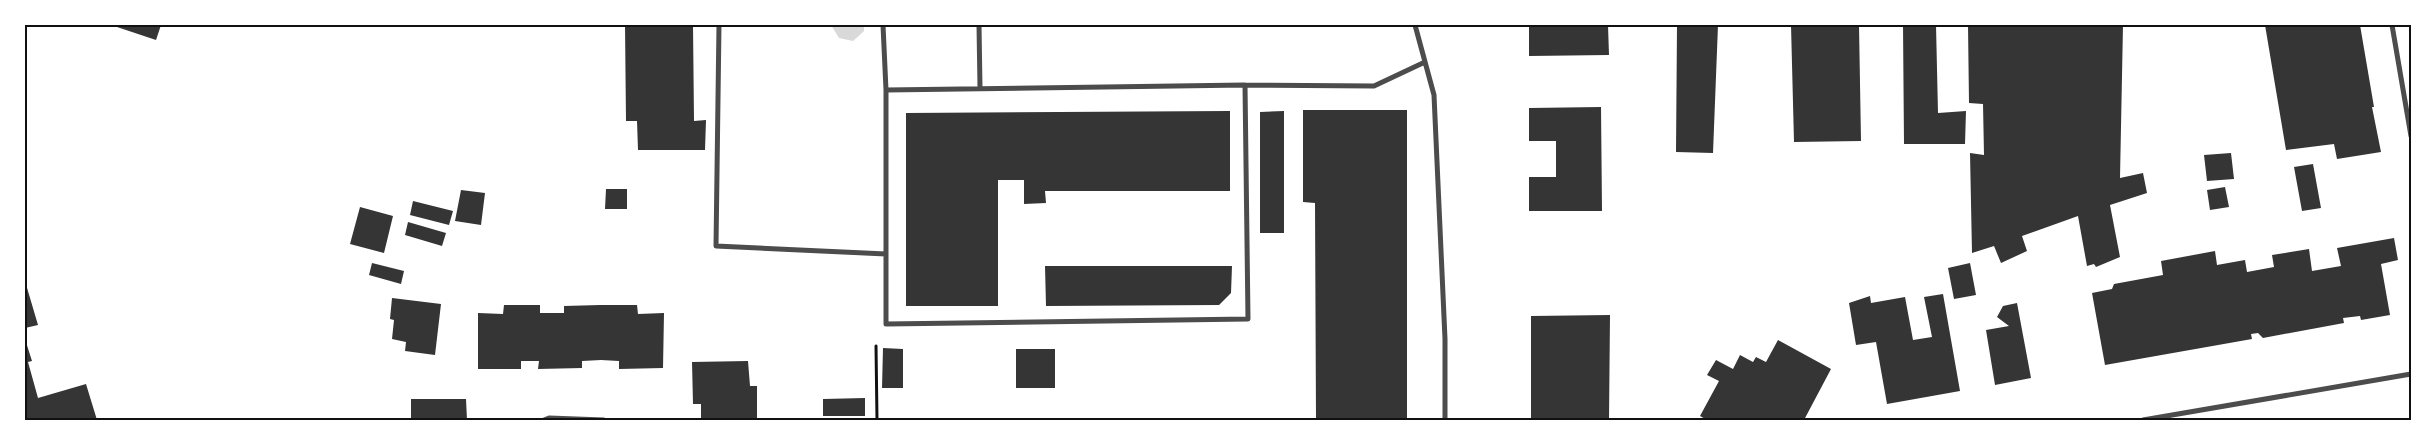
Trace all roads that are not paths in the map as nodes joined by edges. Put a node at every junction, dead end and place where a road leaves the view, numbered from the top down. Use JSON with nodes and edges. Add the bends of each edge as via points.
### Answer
{"nodes":[{"id":1,"x":719,"y":25,"type":"edge"},
{"id":2,"x":883,"y":25,"type":"edge"},
{"id":3,"x":979,"y":25,"type":"edge"},
{"id":4,"x":1415,"y":25,"type":"edge"},
{"id":5,"x":2392,"y":25,"type":"edge"},
{"id":6,"x":1425,"y":62,"type":"junction"},
{"id":7,"x":1245,"y":85,"type":"junction"},
{"id":8,"x":980,"y":88,"type":"junction"},
{"id":9,"x":886,"y":90,"type":"junction"},
{"id":10,"x":2411,"y":136,"type":"edge"},
{"id":11,"x":886,"y":254,"type":"junction"},
{"id":12,"x":2411,"y":374,"type":"edge"},
{"id":13,"x":544,"y":420,"type":"edge"},
{"id":14,"x":604,"y":420,"type":"edge"},
{"id":15,"x":1445,"y":420,"type":"edge"},
{"id":16,"x":2143,"y":420,"type":"edge"}],
"edges":[{"from":1,"to":11,"type":"street","via":[[716,246]]},
{"from":2,"to":9,"type":"street"},
{"from":3,"to":8,"type":"street"},
{"from":4,"to":6,"type":"street"},
{"from":5,"to":10,"type":"street"},
{"from":6,"to":7,"type":"street","via":[[1374,86]]},
{"from":6,"to":15,"type":"street","via":[[1434,95],[1445,339]]},
{"from":7,"to":8,"type":"street"},
{"from":7,"to":11,"type":"street","via":[[1248,319],[886,324]]},
{"from":8,"to":9,"type":"street"},
{"from":9,"to":11,"type":"street"},
{"from":12,"to":16,"type":"street"},
{"from":13,"to":14,"type":"street"}]}
